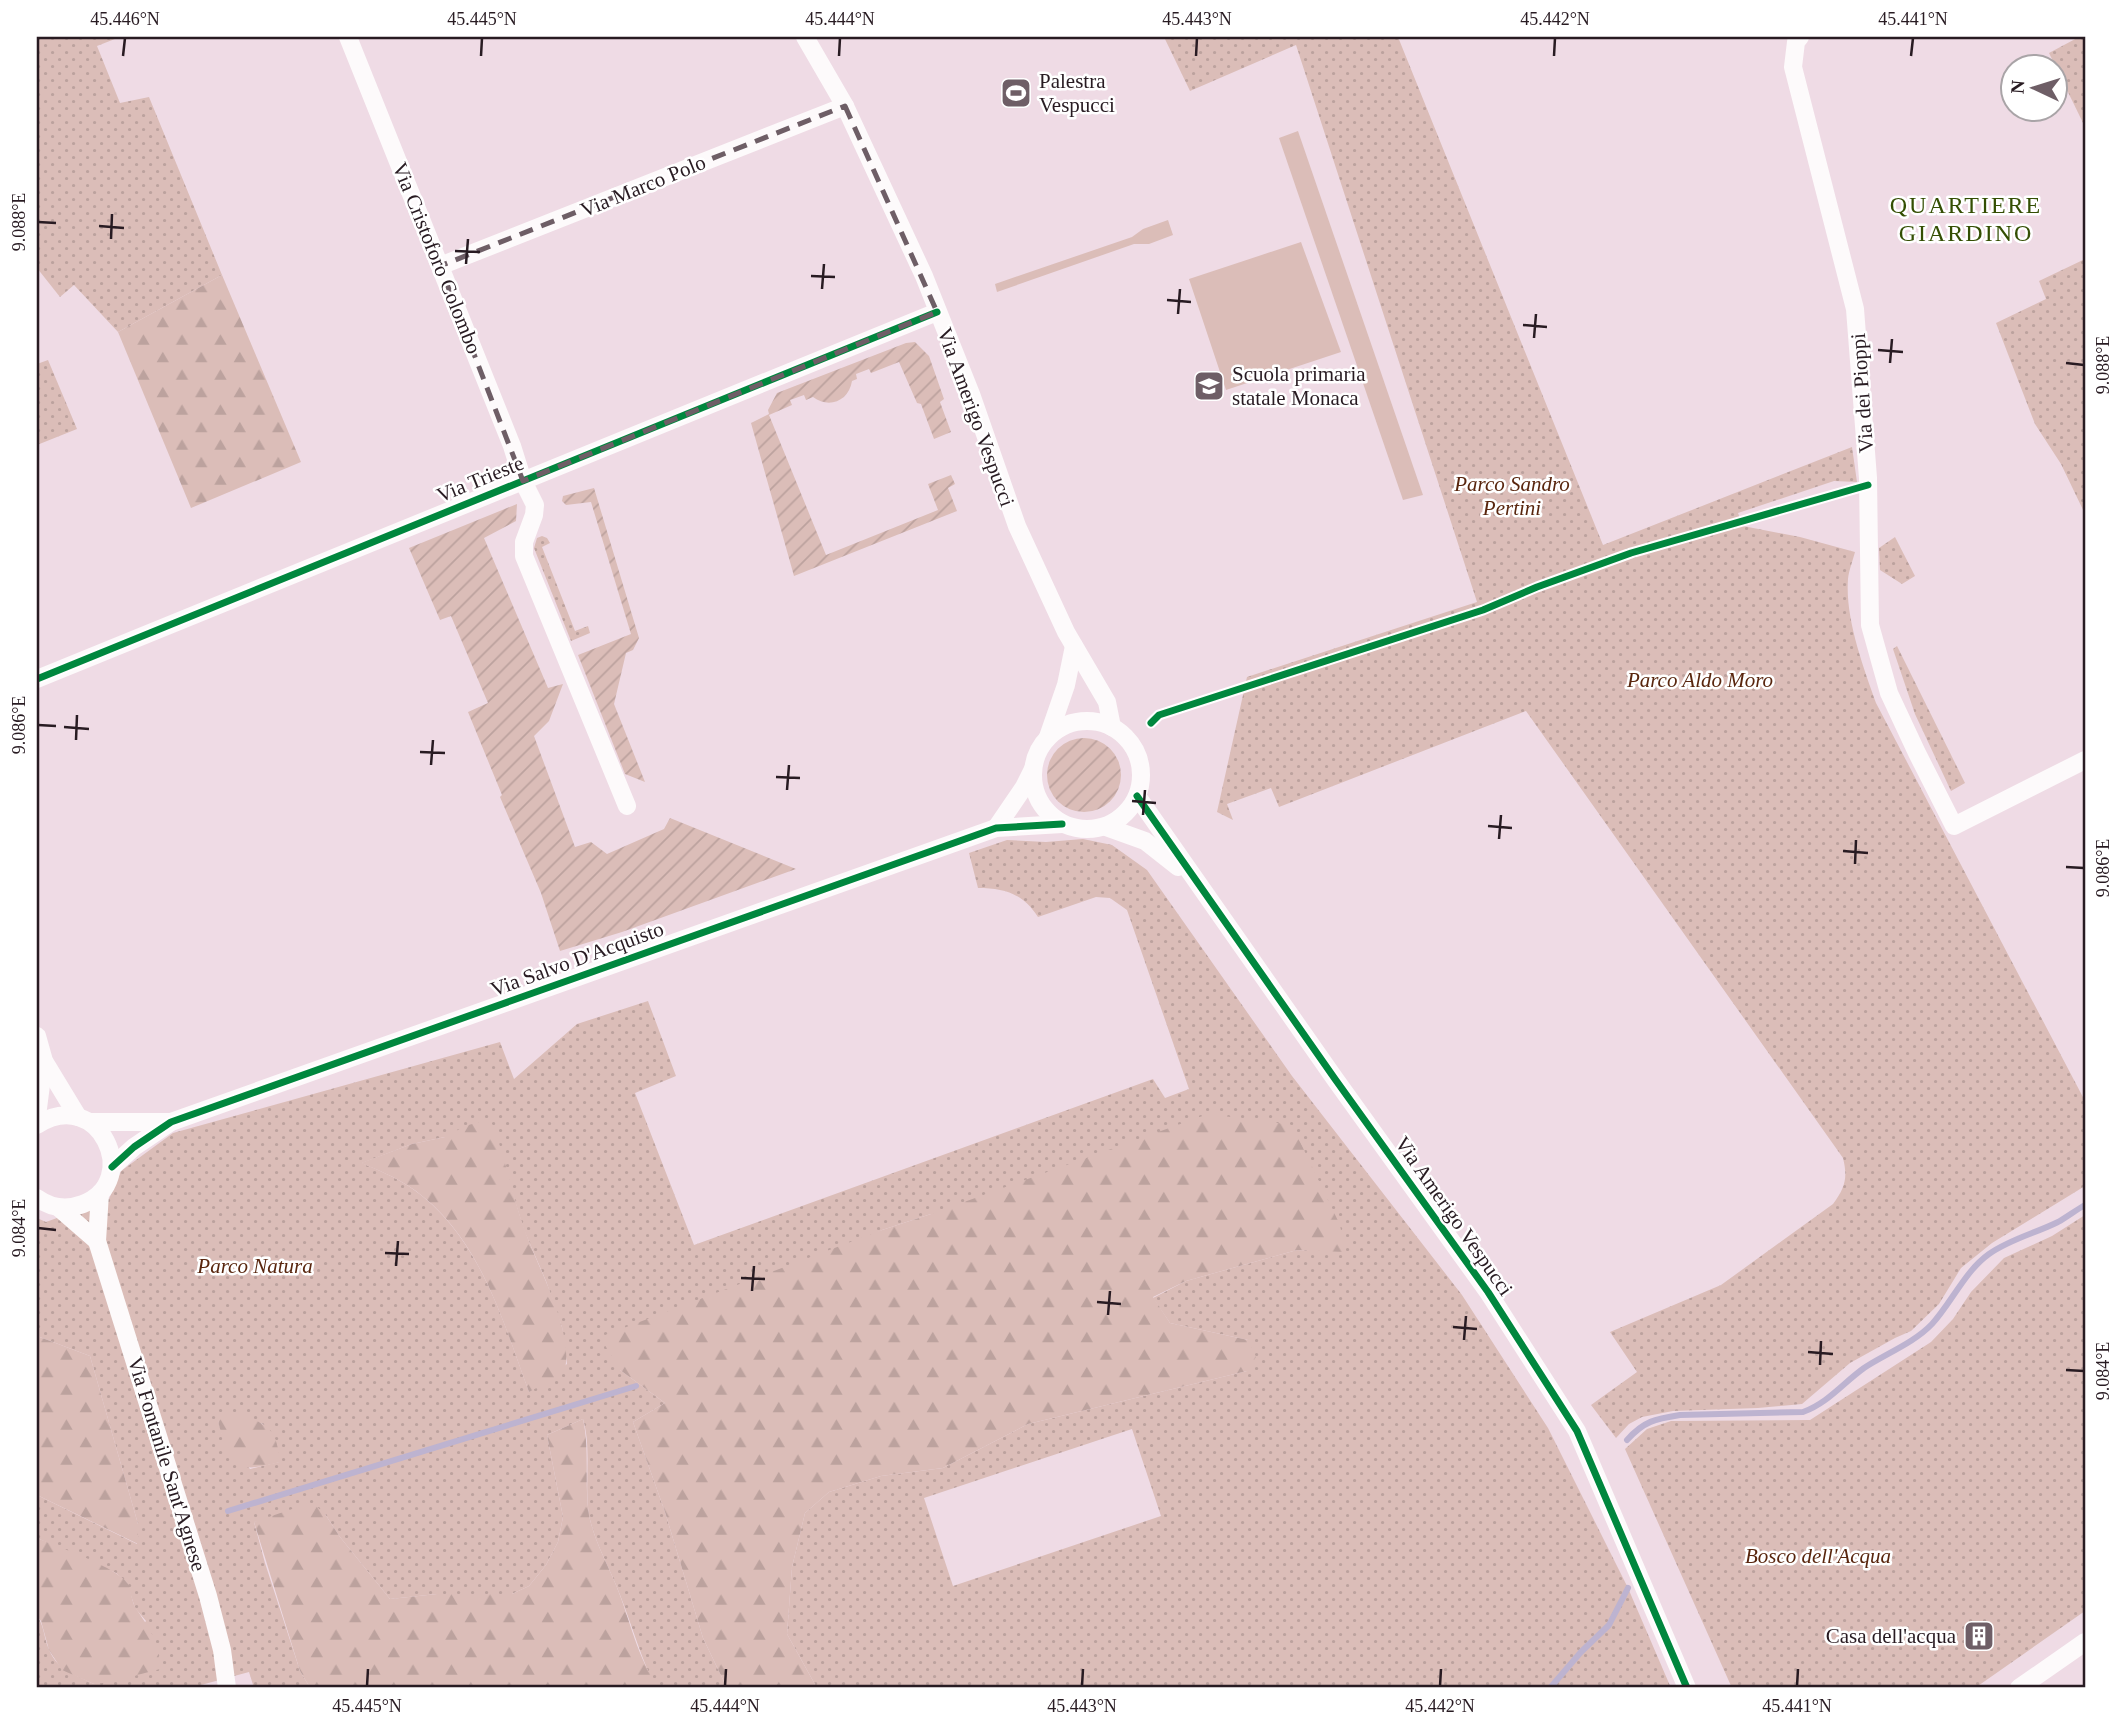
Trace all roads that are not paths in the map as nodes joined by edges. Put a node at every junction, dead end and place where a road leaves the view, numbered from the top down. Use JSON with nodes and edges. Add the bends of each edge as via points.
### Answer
{"nodes":[{"id":1,"x":348,"y":37,"type":"edge"},
{"id":2,"x":805,"y":37,"type":"edge"},
{"id":3,"x":1800,"y":37,"type":"edge"},
{"id":4,"x":845,"y":106,"type":"junction"},
{"id":5,"x":440,"y":266,"type":"junction"},
{"id":6,"x":937,"y":312,"type":"junction"},
{"id":7,"x":523,"y":481,"type":"junction"},
{"id":8,"x":1074,"y":646,"type":"junction"},
{"id":9,"x":37,"y":679,"type":"edge"},
{"id":10,"x":1112,"y":727,"type":"junction"},
{"id":11,"x":1048,"y":737,"type":"junction"},
{"id":12,"x":2085,"y":760,"type":"edge"},
{"id":13,"x":1034,"y":767,"type":"junction"},
{"id":14,"x":1137,"y":796,"type":"junction"},
{"id":15,"x":627,"y":806,"type":"dead end"},
{"id":16,"x":1062,"y":824,"type":"junction"},
{"id":17,"x":1106,"y":827,"type":"junction"},
{"id":18,"x":996,"y":828,"type":"junction"},
{"id":19,"x":1207,"y":898,"type":"junction"},
{"id":20,"x":37,"y":1036,"type":"edge"},
{"id":21,"x":44,"y":1061,"type":"junction"},
{"id":22,"x":37,"y":1116,"type":"edge"},
{"id":23,"x":84,"y":1119,"type":"junction"},
{"id":24,"x":171,"y":1122,"type":"junction"},
{"id":25,"x":37,"y":1125,"type":"edge"},
{"id":26,"x":111,"y":1167,"type":"junction"},
{"id":27,"x":100,"y":1193,"type":"junction"},
{"id":28,"x":37,"y":1198,"type":"edge"},
{"id":29,"x":59,"y":1208,"type":"junction"},
{"id":30,"x":97,"y":1241,"type":"junction"},
{"id":31,"x":2085,"y":1642,"type":"edge"},
{"id":32,"x":227,"y":1688,"type":"edge"},
{"id":33,"x":1688,"y":1688,"type":"edge"},
{"id":34,"x":2019,"y":1688,"type":"edge"}],
"edges":[{"from":1,"to":5,"type":"street","name":"Via Cristoforo Colombo"},
{"from":2,"to":4,"type":"street","name":"Via Amerigo Vespucci"},
{"from":3,"to":12,"type":"street","name":"Via dei Pioppi","via":[[1793,67],[1855,309],[1868,478],[1870,625],[1889,692],[1954,825]]},
{"from":4,"to":5,"type":"street","name":"Via Marco Polo"},
{"from":4,"to":6,"type":"street","name":"Via Amerigo Vespucci"},
{"from":5,"to":7,"type":"street","name":"Via Cristoforo Colombo"},
{"from":6,"to":7,"type":"street","name":"Via Trieste"},
{"from":6,"to":8,"type":"street","name":"Via Amerigo Vespucci","via":[[1017,526]]},
{"from":7,"to":9,"type":"street","name":"Via Trieste"},
{"from":7,"to":15,"type":"street","name":"Via Cristoforo Colombo","via":[[535,505],[524,556]]},
{"from":8,"to":10,"type":"street","name":"Via Amerigo Vespucci","via":[[1107,702]]},
{"from":8,"to":11,"type":"street"},
{"from":10,"to":11,"type":"street","via":[[1079,721]]},
{"from":10,"to":14,"type":"street","name":"Via Amerigo Vespucci","via":[[1128,739],[1138,757],[1142,776]]},
{"from":11,"to":13,"type":"street"},
{"from":13,"to":16,"type":"street","via":[[1036,794],[1046,812]]},
{"from":13,"to":18,"type":"street"},
{"from":14,"to":17,"type":"street","via":[[1125,815]]},
{"from":14,"to":19,"type":"street","name":"Via Amerigo Vespucci"},
{"from":16,"to":17,"type":"street","name":"Via Amerigo Vespucci","via":[[1091,830]]},
{"from":16,"to":18,"type":"street","name":"Via Salvo D'Acquisto"},
{"from":17,"to":19,"type":"street","name":"Via Amerigo Vespucci","via":[[1145,841]]},
{"from":18,"to":24,"type":"street","name":"Via Salvo D'Acquisto"},
{"from":19,"to":33,"type":"street","name":"Via Amerigo Vespucci","via":[[1488,1292],[1577,1431]]},
{"from":20,"to":21,"type":"street"},
{"from":21,"to":22,"type":"street"},
{"from":21,"to":23,"type":"street"},
{"from":23,"to":24,"type":"street"},
{"from":23,"to":25,"type":"street","via":[[56,1116]]},
{"from":23,"to":26,"type":"street","via":[[107,1141]]},
{"from":24,"to":26,"type":"street"},
{"from":26,"to":27,"type":"street"},
{"from":27,"to":29,"type":"street","via":[[74,1208]]},
{"from":27,"to":30,"type":"street"},
{"from":28,"to":29,"type":"street"},
{"from":29,"to":30,"type":"street"},
{"from":30,"to":32,"type":"street","name":"Via Fontanile Sant'Agnese","via":[[201,1572]]},
{"from":31,"to":34,"type":"street"}]}
